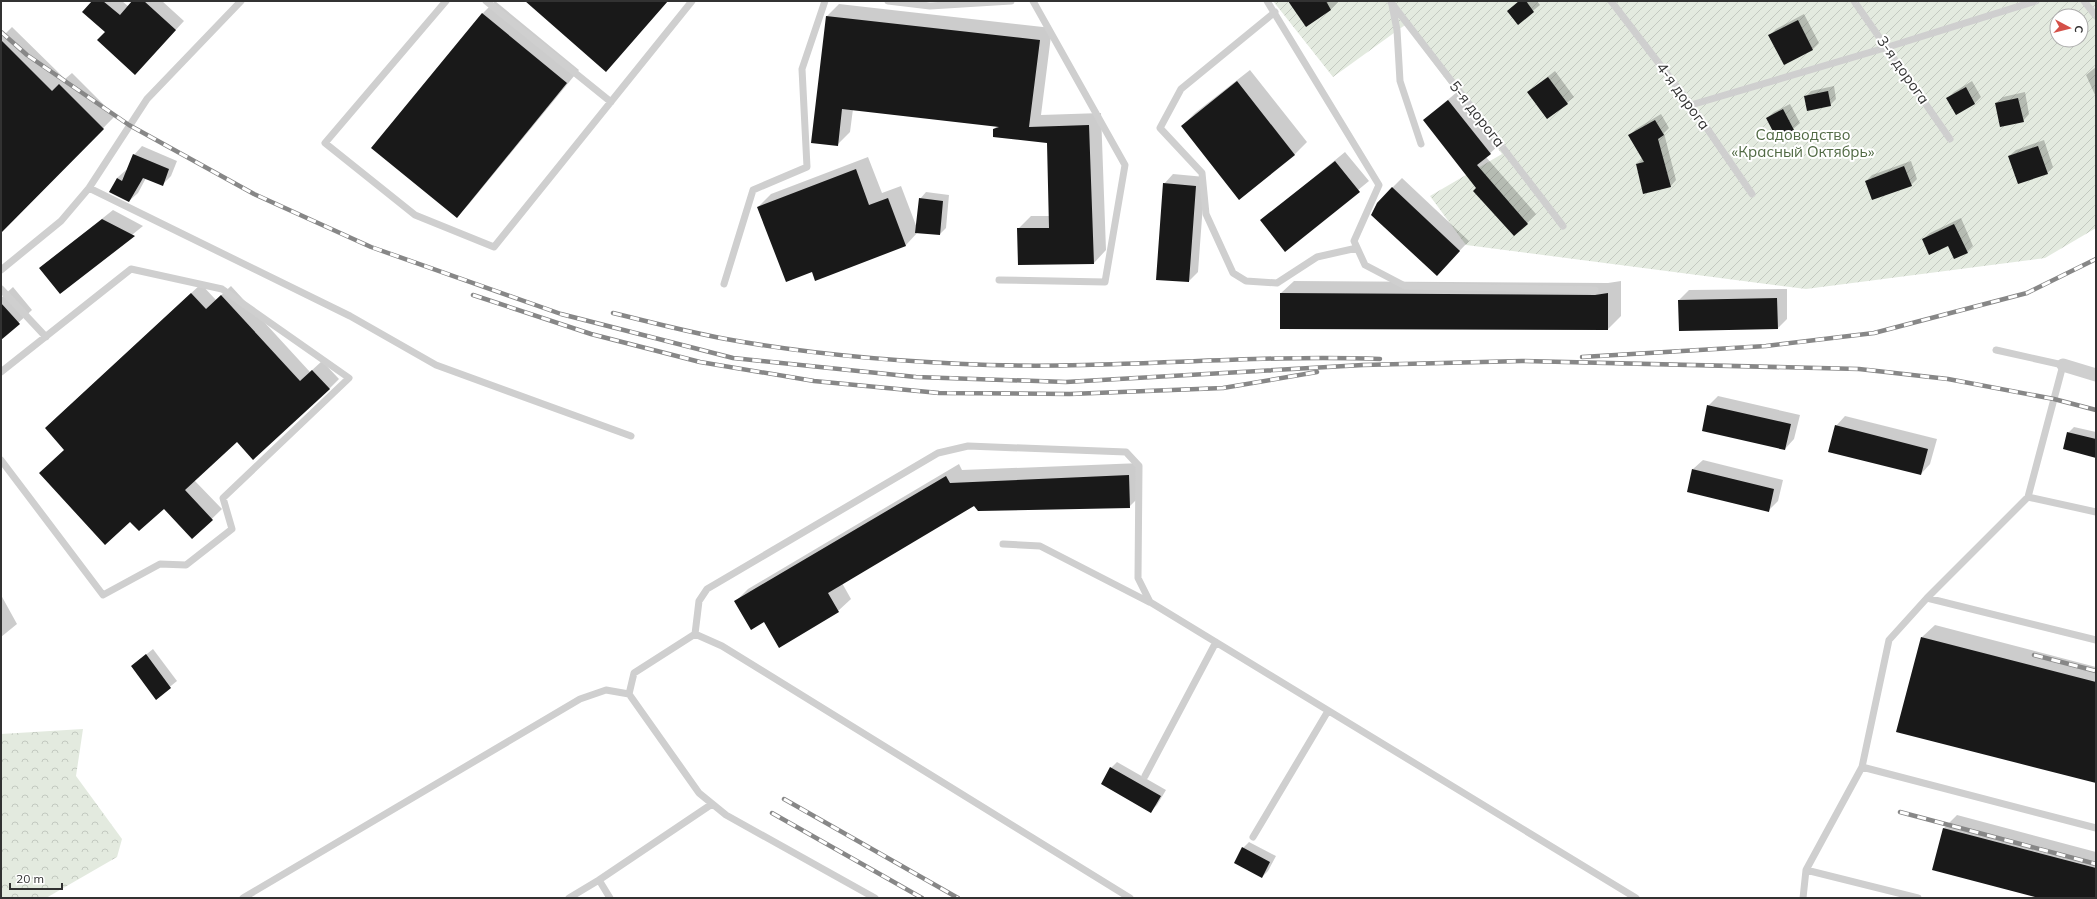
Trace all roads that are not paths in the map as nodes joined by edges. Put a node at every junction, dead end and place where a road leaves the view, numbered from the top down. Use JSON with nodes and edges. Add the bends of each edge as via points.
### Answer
{"nodes":[{"id":1,"x":241,"y":1,"type":"edge"},
{"id":2,"x":446,"y":1,"type":"edge"},
{"id":3,"x":486,"y":1,"type":"edge"},
{"id":4,"x":692,"y":1,"type":"edge"},
{"id":5,"x":825,"y":1,"type":"edge"},
{"id":6,"x":888,"y":1,"type":"edge"},
{"id":7,"x":1012,"y":1,"type":"edge"},
{"id":8,"x":1033,"y":1,"type":"edge"},
{"id":9,"x":1267,"y":1,"type":"edge"},
{"id":10,"x":1391,"y":1,"type":"edge"},
{"id":11,"x":1611,"y":1,"type":"edge"},
{"id":12,"x":1854,"y":1,"type":"edge"},
{"id":13,"x":2036,"y":1,"type":"edge"},
{"id":14,"x":2084,"y":1,"type":"edge"},
{"id":15,"x":1275,"y":12,"type":"junction"},
{"id":16,"x":2096,"y":16,"type":"edge"},
{"id":17,"x":1888,"y":47,"type":"junction"},
{"id":18,"x":611,"y":102,"type":"junction"},
{"id":19,"x":1691,"y":105,"type":"junction"},
{"id":20,"x":1950,"y":139,"type":"dead end"},
{"id":21,"x":1421,"y":144,"type":"dead end"},
{"id":22,"x":89,"y":188,"type":"junction"},
{"id":23,"x":1752,"y":194,"type":"dead end"},
{"id":24,"x":1564,"y":226,"type":"dead end"},
{"id":25,"x":1357,"y":248,"type":"junction"},
{"id":26,"x":1,"y":270,"type":"edge"},
{"id":27,"x":999,"y":280,"type":"dead end"},
{"id":28,"x":724,"y":284,"type":"dead end"},
{"id":29,"x":1,"y":289,"type":"edge"},
{"id":30,"x":1595,"y":290,"type":"dead end"},
{"id":31,"x":46,"y":337,"type":"junction"},
{"id":32,"x":1996,"y":350,"type":"dead end"},
{"id":33,"x":2063,"y":365,"type":"junction"},
{"id":34,"x":1,"y":372,"type":"edge"},
{"id":35,"x":2096,"y":375,"type":"edge"},
{"id":36,"x":632,"y":436,"type":"dead end"},
{"id":37,"x":1,"y":460,"type":"edge"},
{"id":38,"x":2028,"y":497,"type":"junction"},
{"id":39,"x":2096,"y":512,"type":"edge"},
{"id":40,"x":1003,"y":544,"type":"dead end"},
{"id":41,"x":1927,"y":598,"type":"junction"},
{"id":42,"x":1150,"y":602,"type":"junction"},
{"id":43,"x":695,"y":634,"type":"junction"},
{"id":44,"x":2096,"y":640,"type":"edge"},
{"id":45,"x":1216,"y":642,"type":"junction"},
{"id":46,"x":629,"y":694,"type":"junction"},
{"id":47,"x":1328,"y":711,"type":"junction"},
{"id":48,"x":1862,"y":768,"type":"junction"},
{"id":49,"x":1145,"y":776,"type":"dead end"},
{"id":50,"x":712,"y":804,"type":"junction"},
{"id":51,"x":2096,"y":828,"type":"edge"},
{"id":52,"x":1253,"y":837,"type":"dead end"},
{"id":53,"x":1806,"y":870,"type":"junction"},
{"id":54,"x":599,"y":880,"type":"junction"},
{"id":55,"x":243,"y":898,"type":"edge"},
{"id":56,"x":569,"y":898,"type":"edge"},
{"id":57,"x":610,"y":898,"type":"edge"},
{"id":58,"x":875,"y":898,"type":"edge"},
{"id":59,"x":1130,"y":898,"type":"edge"},
{"id":60,"x":1636,"y":898,"type":"edge"},
{"id":61,"x":1804,"y":898,"type":"edge"},
{"id":62,"x":1918,"y":898,"type":"edge"}],
"edges":[{"from":1,"to":22,"type":"lane","via":[[147,99]]},
{"from":2,"to":18,"type":"lane","via":[[325,143],[415,215],[494,247]]},
{"from":3,"to":18,"type":"lane"},
{"from":4,"to":18,"type":"lane"},
{"from":5,"to":28,"type":"lane","via":[[802,68],[807,167],[753,190]]},
{"from":6,"to":7,"type":"lane","via":[[930,6]]},
{"from":8,"to":27,"type":"lane","via":[[1125,165],[1105,282]]},
{"from":9,"to":15,"type":"lane"},
{"from":10,"to":21,"type":"lane","via":[[1397,30],[1400,81]]},
{"from":10,"to":24,"type":"lane","name":"5-я дорога"},
{"from":11,"to":19,"type":"lane","name":"4-я дорога"},
{"from":12,"to":17,"type":"lane","name":"3-я дорога"},
{"from":13,"to":17,"type":"lane"},
{"from":14,"to":16,"type":"lane"},
{"from":15,"to":25,"type":"lane","via":[[1378,185],[1354,241]]},
{"from":15,"to":25,"type":"lane","via":[[1181,89],[1160,128],[1202,173],[1206,214],[1233,273],[1246,281],[1277,283],[1317,257]]},
{"from":17,"to":19,"type":"lane"},
{"from":17,"to":20,"type":"lane","name":"3-я дорога"},
{"from":19,"to":23,"type":"lane","name":"4-я дорога"},
{"from":22,"to":26,"type":"lane","via":[[61,221]]},
{"from":22,"to":36,"type":"lane","via":[[350,316],[436,365]]},
{"from":25,"to":30,"type":"lane","via":[[1365,265],[1405,286]]},
{"from":29,"to":31,"type":"lane"},
{"from":31,"to":34,"type":"lane"},
{"from":31,"to":37,"type":"lane","via":[[131,269],[222,289],[349,378],[223,498],[232,529],[186,565],[160,564],[103,595]]},
{"from":32,"to":33,"type":"lane"},
{"from":33,"to":35,"type":"street"},
{"from":33,"to":38,"type":"lane"},
{"from":38,"to":39,"type":"lane"},
{"from":38,"to":41,"type":"lane"},
{"from":40,"to":42,"type":"lane","via":[[1040,546]]},
{"from":41,"to":44,"type":"lane"},
{"from":41,"to":48,"type":"lane","via":[[1889,640]]},
{"from":42,"to":43,"type":"lane","via":[[1138,578],[1139,466],[1126,452],[968,446],[938,453],[707,589],[700,601]]},
{"from":42,"to":45,"type":"lane"},
{"from":43,"to":46,"type":"lane","via":[[634,673]]},
{"from":43,"to":59,"type":"lane","via":[[722,646]]},
{"from":45,"to":47,"type":"lane"},
{"from":45,"to":49,"type":"lane"},
{"from":46,"to":50,"type":"lane","via":[[698,793]]},
{"from":46,"to":55,"type":"lane","via":[[606,690],[580,699]]},
{"from":47,"to":52,"type":"lane"},
{"from":47,"to":60,"type":"lane"},
{"from":48,"to":51,"type":"lane"},
{"from":48,"to":53,"type":"lane"},
{"from":50,"to":54,"type":"lane"},
{"from":50,"to":58,"type":"lane","via":[[726,815]]},
{"from":53,"to":61,"type":"lane"},
{"from":53,"to":62,"type":"lane"},
{"from":54,"to":56,"type":"lane"},
{"from":54,"to":57,"type":"lane"}]}
